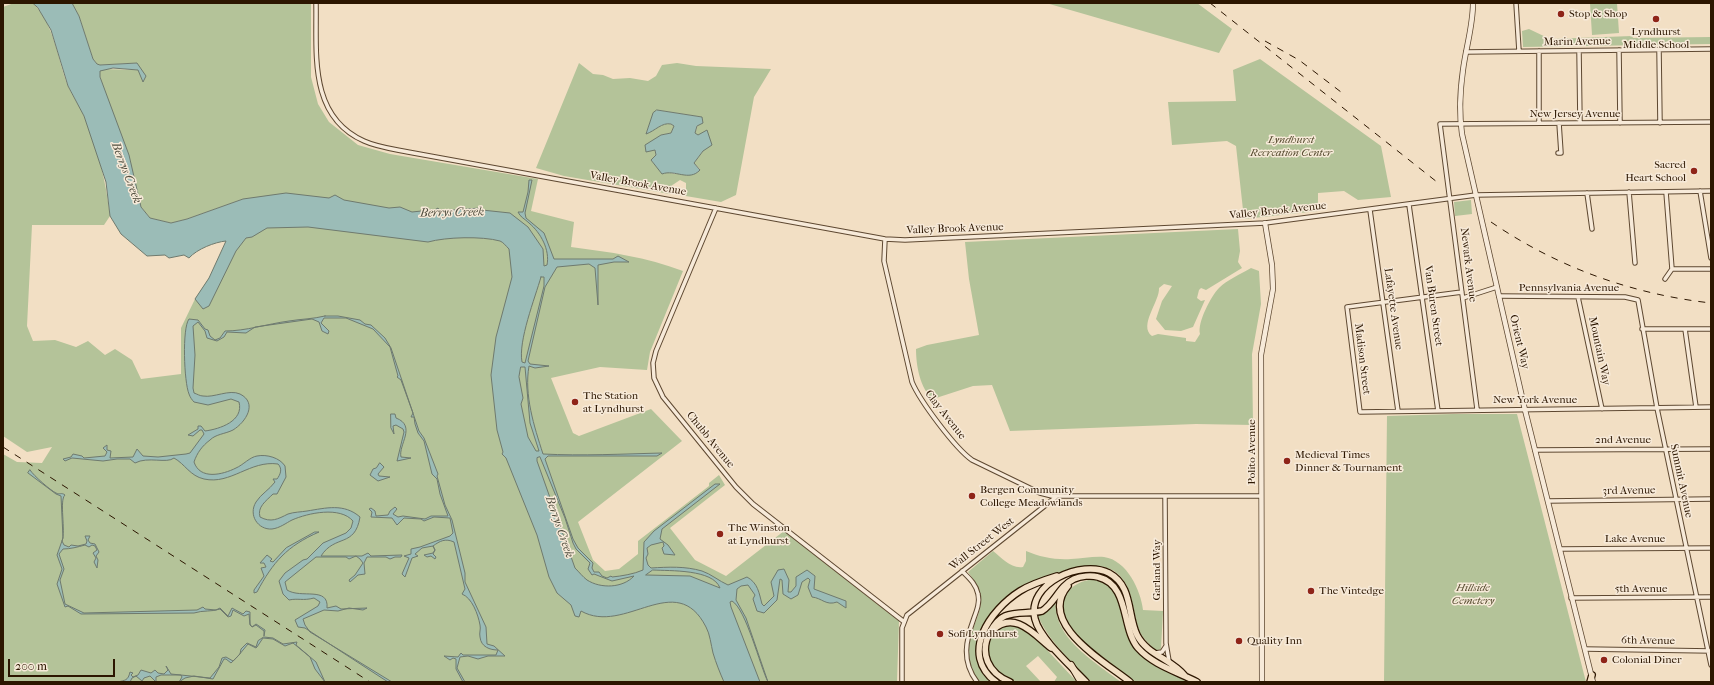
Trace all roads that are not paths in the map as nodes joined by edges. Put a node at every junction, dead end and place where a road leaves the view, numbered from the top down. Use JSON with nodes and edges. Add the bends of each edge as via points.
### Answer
{"nodes":[{"id":1,"x":316,"y":3,"type":"edge"},
{"id":2,"x":1473,"y":3,"type":"edge"},
{"id":3,"x":1516,"y":3,"type":"edge"},
{"id":4,"x":1711,"y":49,"type":"edge"},
{"id":5,"x":1619,"y":50,"type":"junction"},
{"id":6,"x":1659,"y":50,"type":"junction"},
{"id":7,"x":1539,"y":51,"type":"junction"},
{"id":8,"x":1579,"y":51,"type":"junction"},
{"id":9,"x":1466,"y":52,"type":"junction"},
{"id":10,"x":1519,"y":52,"type":"junction"},
{"id":11,"x":1711,"y":122,"type":"edge"},
{"id":12,"x":1539,"y":123,"type":"junction"},
{"id":13,"x":1559,"y":123,"type":"junction"},
{"id":14,"x":1580,"y":123,"type":"junction"},
{"id":15,"x":1620,"y":123,"type":"junction"},
{"id":16,"x":1660,"y":123,"type":"junction"},
{"id":17,"x":1440,"y":124,"type":"joint"},
{"id":18,"x":1461,"y":124,"type":"junction"},
{"id":19,"x":1558,"y":153,"type":"dead end"},
{"id":20,"x":1700,"y":191,"type":"junction"},
{"id":21,"x":1711,"y":191,"type":"edge"},
{"id":22,"x":1629,"y":192,"type":"junction"},
{"id":23,"x":1666,"y":192,"type":"junction"},
{"id":24,"x":1587,"y":193,"type":"junction"},
{"id":25,"x":1476,"y":195,"type":"junction"},
{"id":26,"x":1450,"y":198,"type":"junction"},
{"id":27,"x":1410,"y":205,"type":"junction"},
{"id":28,"x":716,"y":208,"type":"junction"},
{"id":29,"x":1370,"y":210,"type":"junction"},
{"id":30,"x":1265,"y":223,"type":"junction"},
{"id":31,"x":1592,"y":228,"type":"dead end"},
{"id":32,"x":885,"y":239,"type":"junction"},
{"id":33,"x":1711,"y":258,"type":"edge"},
{"id":34,"x":1636,"y":263,"type":"dead end"},
{"id":35,"x":1672,"y":269,"type":"junction"},
{"id":36,"x":1711,"y":269,"type":"edge"},
{"id":37,"x":1665,"y":279,"type":"dead end"},
{"id":38,"x":1497,"y":287,"type":"junction"},
{"id":39,"x":1462,"y":292,"type":"junction"},
{"id":40,"x":1499,"y":296,"type":"junction"},
{"id":41,"x":1422,"y":297,"type":"junction"},
{"id":42,"x":1578,"y":297,"type":"junction"},
{"id":43,"x":1463,"y":298,"type":"junction"},
{"id":44,"x":1638,"y":300,"type":"joint"},
{"id":45,"x":1383,"y":302,"type":"junction"},
{"id":46,"x":1642,"y":328,"type":"junction"},
{"id":47,"x":1685,"y":329,"type":"junction"},
{"id":48,"x":1711,"y":329,"type":"edge"},
{"id":49,"x":1696,"y":407,"type":"junction"},
{"id":50,"x":1711,"y":407,"type":"edge"},
{"id":51,"x":1657,"y":408,"type":"junction"},
{"id":52,"x":1477,"y":409,"type":"junction"},
{"id":53,"x":1602,"y":409,"type":"junction"},
{"id":54,"x":1438,"y":410,"type":"junction"},
{"id":55,"x":1525,"y":410,"type":"junction"},
{"id":56,"x":1398,"y":411,"type":"junction"},
{"id":57,"x":1360,"y":412,"type":"joint"},
{"id":58,"x":1665,"y":449,"type":"junction"},
{"id":59,"x":1711,"y":449,"type":"edge"},
{"id":60,"x":1535,"y":450,"type":"junction"},
{"id":61,"x":1056,"y":496,"type":"junction"},
{"id":62,"x":1261,"y":496,"type":"junction"},
{"id":63,"x":1166,"y":497,"type":"junction"},
{"id":64,"x":1675,"y":499,"type":"junction"},
{"id":65,"x":1711,"y":499,"type":"edge"},
{"id":66,"x":1548,"y":501,"type":"junction"},
{"id":67,"x":1686,"y":548,"type":"junction"},
{"id":68,"x":1711,"y":548,"type":"edge"},
{"id":69,"x":1560,"y":549,"type":"junction"},
{"id":70,"x":962,"y":571,"type":"junction"},
{"id":71,"x":1073,"y":573,"type":"junction"},
{"id":72,"x":1085,"y":576,"type":"junction"},
{"id":73,"x":1711,"y":597,"type":"edge"},
{"id":74,"x":1571,"y":598,"type":"junction"},
{"id":75,"x":1697,"y":598,"type":"junction"},
{"id":76,"x":1034,"y":612,"type":"junction"},
{"id":77,"x":903,"y":621,"type":"junction"},
{"id":78,"x":987,"y":639,"type":"junction"},
{"id":79,"x":1166,"y":643,"type":"junction"},
{"id":80,"x":1585,"y":649,"type":"junction"},
{"id":81,"x":1710,"y":651,"type":"edge"},
{"id":82,"x":1154,"y":653,"type":"junction"},
{"id":83,"x":1068,"y":663,"type":"junction"},
{"id":84,"x":1171,"y":664,"type":"junction"},
{"id":85,"x":1711,"y":665,"type":"edge"},
{"id":86,"x":1592,"y":675,"type":"joint"},
{"id":87,"x":1186,"y":676,"type":"junction"},
{"id":88,"x":902,"y":682,"type":"edge"},
{"id":89,"x":977,"y":682,"type":"edge"},
{"id":90,"x":996,"y":682,"type":"edge"},
{"id":91,"x":1010,"y":682,"type":"edge"},
{"id":92,"x":1081,"y":682,"type":"edge"},
{"id":93,"x":1086,"y":682,"type":"edge"},
{"id":94,"x":1130,"y":682,"type":"edge"},
{"id":95,"x":1196,"y":682,"type":"edge"},
{"id":96,"x":1262,"y":682,"type":"edge"},
{"id":97,"x":1592,"y":682,"type":"edge"}],
"edges":[{"from":1,"to":28,"type":"street","name":"Valley Brook Avenue","via":[[317,74],[320,89],[336,120],[362,140],[408,152]]},
{"from":2,"to":9,"type":"street","name":"Orient Way"},
{"from":3,"to":10,"type":"street"},
{"from":4,"to":6,"type":"street","name":"Marin Avenue"},
{"from":5,"to":6,"type":"street","name":"Marin Avenue"},
{"from":5,"to":8,"type":"street","name":"Marin Avenue"},
{"from":5,"to":15,"type":"street"},
{"from":6,"to":16,"type":"street"},
{"from":7,"to":8,"type":"street","name":"Marin Avenue"},
{"from":7,"to":10,"type":"street","name":"Marin Avenue"},
{"from":7,"to":12,"type":"street"},
{"from":8,"to":14,"type":"street"},
{"from":9,"to":10,"type":"street","name":"Marin Avenue"},
{"from":9,"to":18,"type":"street","name":"Orient Way","via":[[1460,98]]},
{"from":11,"to":16,"type":"street","name":"New Jersey Avenue"},
{"from":12,"to":13,"type":"street","name":"New Jersey Avenue"},
{"from":12,"to":18,"type":"street","name":"New Jersey Avenue"},
{"from":13,"to":14,"type":"street","name":"New Jersey Avenue"},
{"from":13,"to":19,"type":"street","via":[[1561,153]]},
{"from":14,"to":15,"type":"street","name":"New Jersey Avenue"},
{"from":15,"to":16,"type":"street","name":"New Jersey Avenue"},
{"from":17,"to":18,"type":"street","name":"New Jersey Avenue"},
{"from":17,"to":26,"type":"street","name":"Newark Avenue"},
{"from":18,"to":25,"type":"street","name":"Orient Way"},
{"from":20,"to":21,"type":"street","name":"Valley Brook Avenue"},
{"from":20,"to":23,"type":"street","name":"Valley Brook Avenue"},
{"from":20,"to":33,"type":"street"},
{"from":22,"to":23,"type":"street","name":"Valley Brook Avenue"},
{"from":22,"to":24,"type":"street","name":"Valley Brook Avenue"},
{"from":22,"to":34,"type":"street"},
{"from":23,"to":35,"type":"street"},
{"from":24,"to":25,"type":"street","name":"Valley Brook Avenue"},
{"from":24,"to":31,"type":"street"},
{"from":25,"to":26,"type":"street","name":"Valley Brook Avenue"},
{"from":25,"to":38,"type":"street","name":"Orient Way"},
{"from":26,"to":27,"type":"street","name":"Valley Brook Avenue"},
{"from":26,"to":39,"type":"street","name":"Newark Avenue"},
{"from":27,"to":29,"type":"street","name":"Valley Brook Avenue"},
{"from":27,"to":41,"type":"street","name":"Van Buren Street"},
{"from":28,"to":32,"type":"street","name":"Valley Brook Avenue"},
{"from":28,"to":77,"type":"street","name":"Chubb Avenue","via":[[656,351],[653,370],[660,391],[736,487],[753,504]]},
{"from":29,"to":30,"type":"street","name":"Valley Brook Avenue"},
{"from":29,"to":45,"type":"street","name":"Lafayette Avenue"},
{"from":30,"to":32,"type":"street","name":"Valley Brook Avenue"},
{"from":30,"to":62,"type":"street","name":"Polito Avenue","via":[[1273,289],[1261,355]]},
{"from":32,"to":61,"type":"street","name":"Clay Avenue","via":[[884,261],[909,375],[918,397],[962,452],[972,460],[1040,493]]},
{"from":35,"to":36,"type":"street"},
{"from":35,"to":37,"type":"street"},
{"from":38,"to":40,"type":"street","name":"Orient Way"},
{"from":38,"to":43,"type":"street"},
{"from":39,"to":41,"type":"street"},
{"from":39,"to":43,"type":"street","name":"Newark Avenue"},
{"from":40,"to":42,"type":"street","name":"Pennsylvania Avenue"},
{"from":40,"to":55,"type":"street","name":"Orient Way"},
{"from":41,"to":45,"type":"street"},
{"from":41,"to":54,"type":"street","name":"Van Buren Street"},
{"from":42,"to":44,"type":"street","name":"Pennsylvania Avenue","via":[[1625,297]]},
{"from":42,"to":53,"type":"street","name":"Mountain Way"},
{"from":43,"to":52,"type":"street","name":"Newark Avenue"},
{"from":44,"to":46,"type":"street","name":"Summit Avenue"},
{"from":45,"to":56,"type":"street","name":"Lafayette Avenue"},
{"from":45,"to":57,"type":"street","name":"Madison Street","via":[[1347,307]]},
{"from":46,"to":47,"type":"street"},
{"from":46,"to":51,"type":"street","name":"Summit Avenue"},
{"from":47,"to":48,"type":"street"},
{"from":47,"to":49,"type":"street"},
{"from":49,"to":50,"type":"street","name":"New York Avenue"},
{"from":49,"to":51,"type":"street","name":"New York Avenue"},
{"from":51,"to":53,"type":"street","name":"New York Avenue"},
{"from":51,"to":58,"type":"street","name":"Summit Avenue"},
{"from":52,"to":54,"type":"street","name":"New York Avenue"},
{"from":52,"to":55,"type":"street","name":"New York Avenue"},
{"from":53,"to":55,"type":"street","name":"New York Avenue"},
{"from":54,"to":56,"type":"street","name":"New York Avenue"},
{"from":55,"to":60,"type":"street","name":"Orient Way"},
{"from":56,"to":57,"type":"street","name":"New York Avenue"},
{"from":58,"to":59,"type":"street","name":"2nd Avenue"},
{"from":58,"to":60,"type":"street","name":"2nd Avenue"},
{"from":58,"to":64,"type":"street","name":"Summit Avenue"},
{"from":60,"to":66,"type":"street","name":"Orient Way"},
{"from":61,"to":63,"type":"street"},
{"from":61,"to":70,"type":"street","name":"Wall Street West"},
{"from":62,"to":63,"type":"street"},
{"from":62,"to":96,"type":"street","name":"Polito Avenue"},
{"from":63,"to":79,"type":"street","name":"Garland Way"},
{"from":64,"to":65,"type":"street","name":"3rd Avenue"},
{"from":64,"to":66,"type":"street","name":"3rd Avenue"},
{"from":64,"to":67,"type":"street","name":"Summit Avenue"},
{"from":66,"to":69,"type":"street","name":"Orient Way"},
{"from":67,"to":68,"type":"street","name":"Lake Avenue"},
{"from":67,"to":69,"type":"street","name":"Lake Avenue"},
{"from":67,"to":75,"type":"street","name":"Summit Avenue"},
{"from":69,"to":74,"type":"street","name":"Orient Way"},
{"from":70,"to":77,"type":"street","name":"Wall Street West","via":[[908,614]]},
{"from":70,"to":89,"type":"street","via":[[974,584],[979,598],[978,608],[966,639],[964,657]]},
{"from":71,"to":76,"type":"main road","via":[[1044,587],[1037,598]]},
{"from":71,"to":82,"type":"main road","via":[[1096,569],[1117,579],[1127,596],[1138,637]]},
{"from":71,"to":90,"type":"main road","via":[[1039,581],[1024,588],[1005,602],[991,619],[980,641],[979,655],[984,668]]},
{"from":72,"to":76,"type":"main road","via":[[1067,583],[1046,609]]},
{"from":72,"to":87,"type":"main road","via":[[1100,577],[1115,588],[1121,599],[1130,636],[1141,651],[1176,673]]},
{"from":72,"to":94,"type":"main road","via":[[1071,583],[1062,595],[1059,610],[1063,622],[1079,641]]},
{"from":73,"to":75,"type":"street","name":"5th Avenue"},
{"from":74,"to":75,"type":"street","name":"5th Avenue"},
{"from":74,"to":80,"type":"street","name":"Orient Way"},
{"from":75,"to":81,"type":"street","name":"Summit Avenue"},
{"from":76,"to":78,"type":"main road","via":[[1002,617]]},
{"from":76,"to":83,"type":"main road","via":[[1039,628]]},
{"from":77,"to":88,"type":"street"},
{"from":78,"to":83,"type":"main road","via":[[992,630],[999,626],[1017,623],[1028,628]]},
{"from":78,"to":91,"type":"main road","via":[[985,652],[989,665],[996,674]]},
{"from":79,"to":82,"type":"street","via":[[1163,651]]},
{"from":79,"to":84,"type":"street","name":"Garland Way","via":[[1167,656]]},
{"from":80,"to":81,"type":"street","name":"6th Avenue"},
{"from":80,"to":86,"type":"street","name":"Orient Way"},
{"from":81,"to":85,"type":"street","name":"Summit Avenue"},
{"from":82,"to":84,"type":"main road"},
{"from":83,"to":92,"type":"highway"},
{"from":83,"to":93,"type":"main road"},
{"from":84,"to":87,"type":"main road"},
{"from":86,"to":97,"type":"main road"},
{"from":87,"to":95,"type":"main road"}]}
